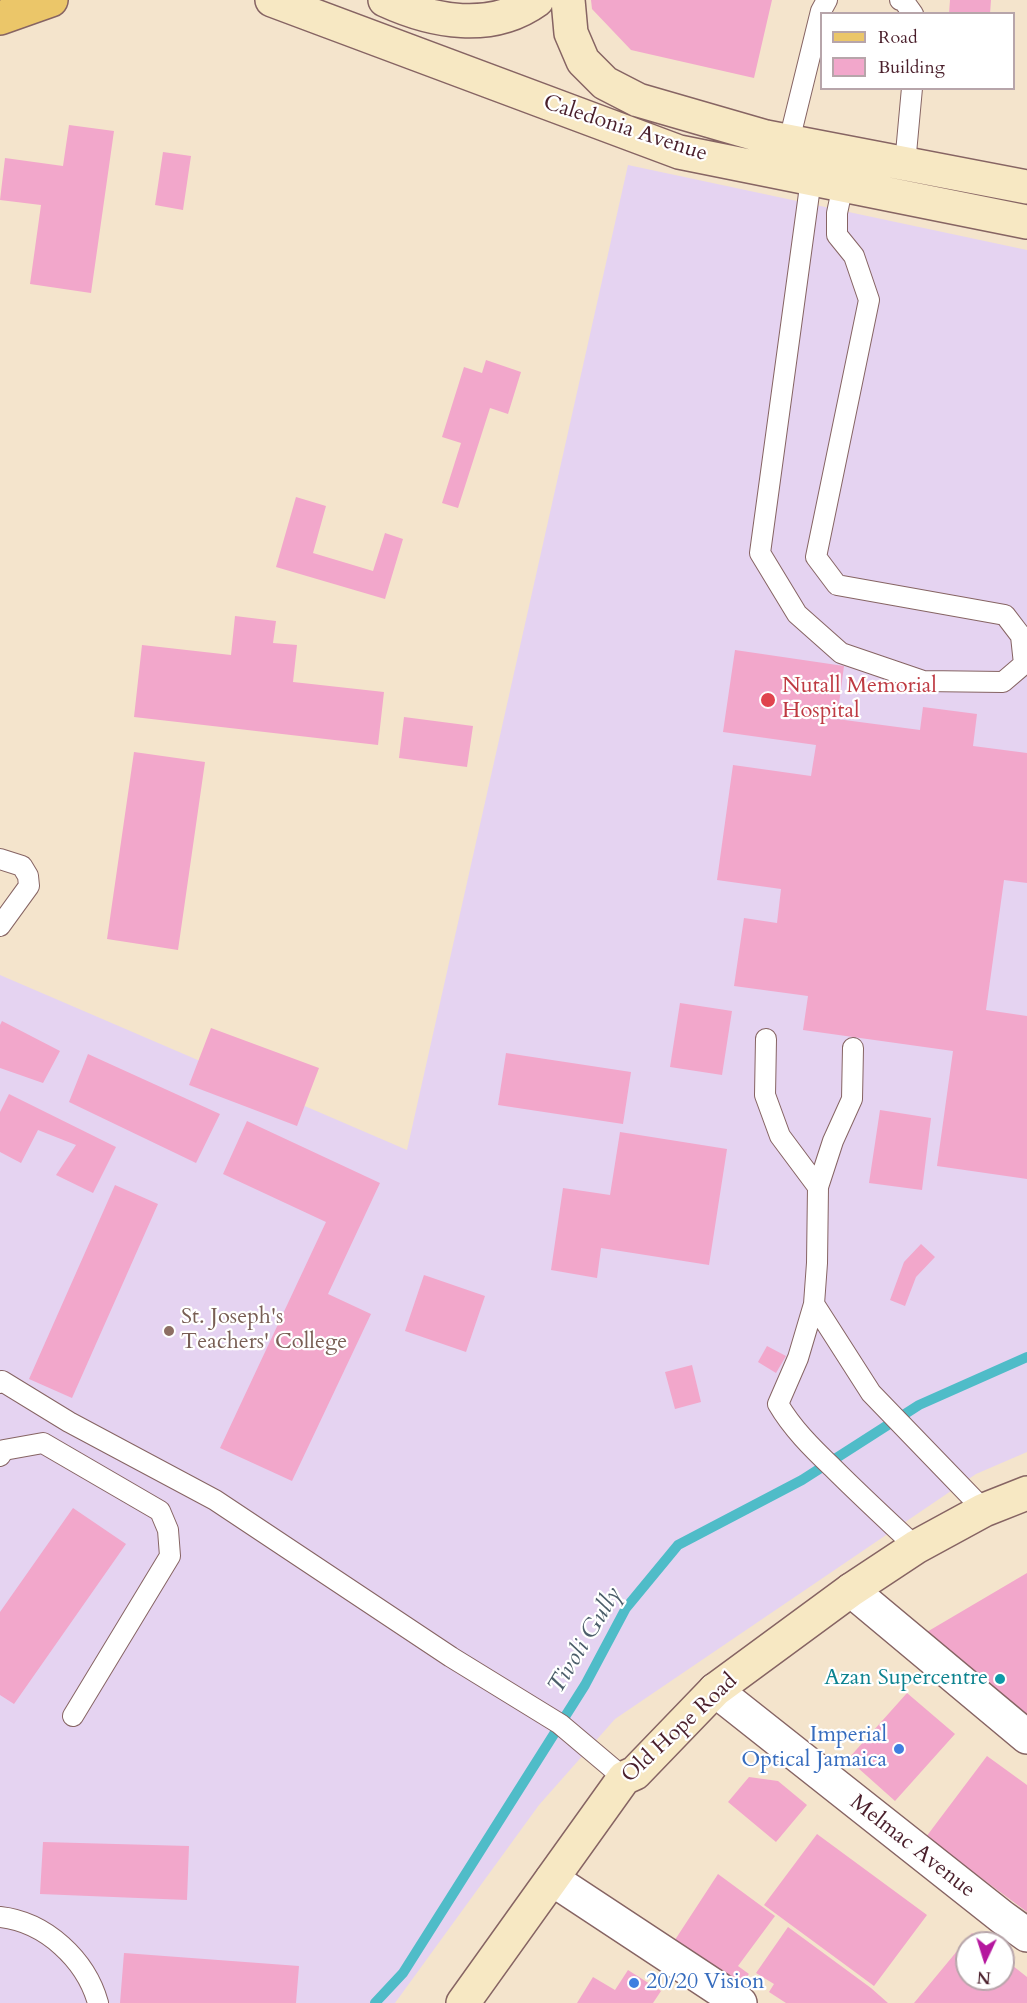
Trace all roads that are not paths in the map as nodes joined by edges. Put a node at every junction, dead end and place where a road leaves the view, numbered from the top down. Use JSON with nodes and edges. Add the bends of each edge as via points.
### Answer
{"nodes":[{"id":1,"x":8,"y":0,"type":"edge"},
{"id":2,"x":51,"y":0,"type":"edge"},
{"id":3,"x":272,"y":0,"type":"edge"},
{"id":4,"x":385,"y":0,"type":"edge"},
{"id":5,"x":537,"y":0,"type":"edge"},
{"id":6,"x":568,"y":0,"type":"edge"},
{"id":7,"x":900,"y":0,"type":"edge"},
{"id":8,"x":0,"y":7,"type":"edge"},
{"id":9,"x":912,"y":12,"type":"edge"},
{"id":10,"x":820,"y":14,"type":"edge"},
{"id":11,"x":0,"y":18,"type":"edge"},
{"id":12,"x":912,"y":90,"type":"edge"},
{"id":13,"x":789,"y":141,"type":"junction"},
{"id":14,"x":905,"y":164,"type":"junction"},
{"id":15,"x":811,"y":179,"type":"junction"},
{"id":16,"x":843,"y":185,"type":"junction"},
{"id":17,"x":1027,"y":187,"type":"edge"},
{"id":18,"x":1027,"y":222,"type":"edge"},
{"id":19,"x":0,"y":859,"type":"edge"},
{"id":20,"x":0,"y":926,"type":"edge"},
{"id":21,"x":766,"y":1039,"type":"dead end"},
{"id":22,"x":853,"y":1048,"type":"dead end"},
{"id":23,"x":818,"y":1187,"type":"junction"},
{"id":24,"x":814,"y":1304,"type":"junction"},
{"id":25,"x":1,"y":1382,"type":"edge"},
{"id":26,"x":0,"y":1456,"type":"edge"},
{"id":27,"x":1027,"y":1493,"type":"edge"},
{"id":28,"x":984,"y":1509,"type":"junction"},
{"id":29,"x":916,"y":1547,"type":"junction"},
{"id":30,"x":851,"y":1590,"type":"junction"},
{"id":31,"x":715,"y":1690,"type":"junction"},
{"id":32,"x":73,"y":1716,"type":"dead end"},
{"id":33,"x":1027,"y":1737,"type":"edge"},
{"id":34,"x":624,"y":1778,"type":"junction"},
{"id":35,"x":552,"y":1879,"type":"junction"},
{"id":36,"x":0,"y":1917,"type":"edge"},
{"id":37,"x":1027,"y":1935,"type":"edge"},
{"id":38,"x":98,"y":2003,"type":"edge"},
{"id":39,"x":463,"y":2003,"type":"edge"},
{"id":40,"x":740,"y":2003,"type":"edge"}],
"edges":[{"from":1,"to":8,"type":"main road"},
{"from":2,"to":11,"type":"main road"},
{"from":3,"to":15,"type":"main road","name":"Caledonia Avenue","via":[[679,152]]},
{"from":4,"to":5,"type":"main road","via":[[413,12],[458,22],[499,18]]},
{"from":6,"to":13,"type":"main road","name":"Caledonia Avenue","via":[[571,33],[583,62],[605,83],[638,100]]},
{"from":7,"to":9,"type":"lane"},
{"from":10,"to":13,"type":"lane"},
{"from":12,"to":14,"type":"lane"},
{"from":13,"to":14,"type":"main road","name":"Caledonia Avenue"},
{"from":14,"to":17,"type":"main road","name":"Caledonia Avenue"},
{"from":15,"to":16,"type":"main road","name":"Caledonia Avenue"},
{"from":15,"to":16,"type":"lane","via":[[760,553],[797,614],[841,653],[923,681],[1003,682],[1024,664],[1021,636],[1005,615],[837,585],[816,557],[869,300],[854,256],[837,235]]},
{"from":16,"to":18,"type":"main road","name":"Caledonia Avenue"},
{"from":19,"to":20,"type":"lane","via":[[22,866],[29,886]]},
{"from":21,"to":23,"type":"lane","via":[[765,1095],[780,1136]]},
{"from":22,"to":23,"type":"lane","via":[[852,1099]]},
{"from":23,"to":24,"type":"lane"},
{"from":24,"to":28,"type":"lane","via":[[872,1393]]},
{"from":24,"to":29,"type":"lane","via":[[798,1358],[778,1404],[810,1445]]},
{"from":25,"to":34,"type":"lane","via":[[215,1500],[451,1657],[560,1724]]},
{"from":26,"to":32,"type":"lane","via":[[4,1450],[43,1443],[160,1511],[168,1530],[170,1556]]},
{"from":27,"to":28,"type":"main road","name":"Old Hope Road"},
{"from":28,"to":29,"type":"main road","name":"Old Hope Road"},
{"from":29,"to":30,"type":"main road","name":"Old Hope Road"},
{"from":30,"to":31,"type":"main road","name":"Old Hope Road"},
{"from":30,"to":33,"type":"street"},
{"from":31,"to":34,"type":"main road","name":"Old Hope Road","via":[[635,1773]]},
{"from":31,"to":37,"type":"street","name":"Melmac Avenue"},
{"from":34,"to":35,"type":"main road","name":"Old Hope Road"},
{"from":35,"to":39,"type":"main road","name":"Old Hope Road"},
{"from":35,"to":40,"type":"street"},
{"from":36,"to":38,"type":"lane","via":[[30,1925],[51,1937],[84,1971]]}]}
